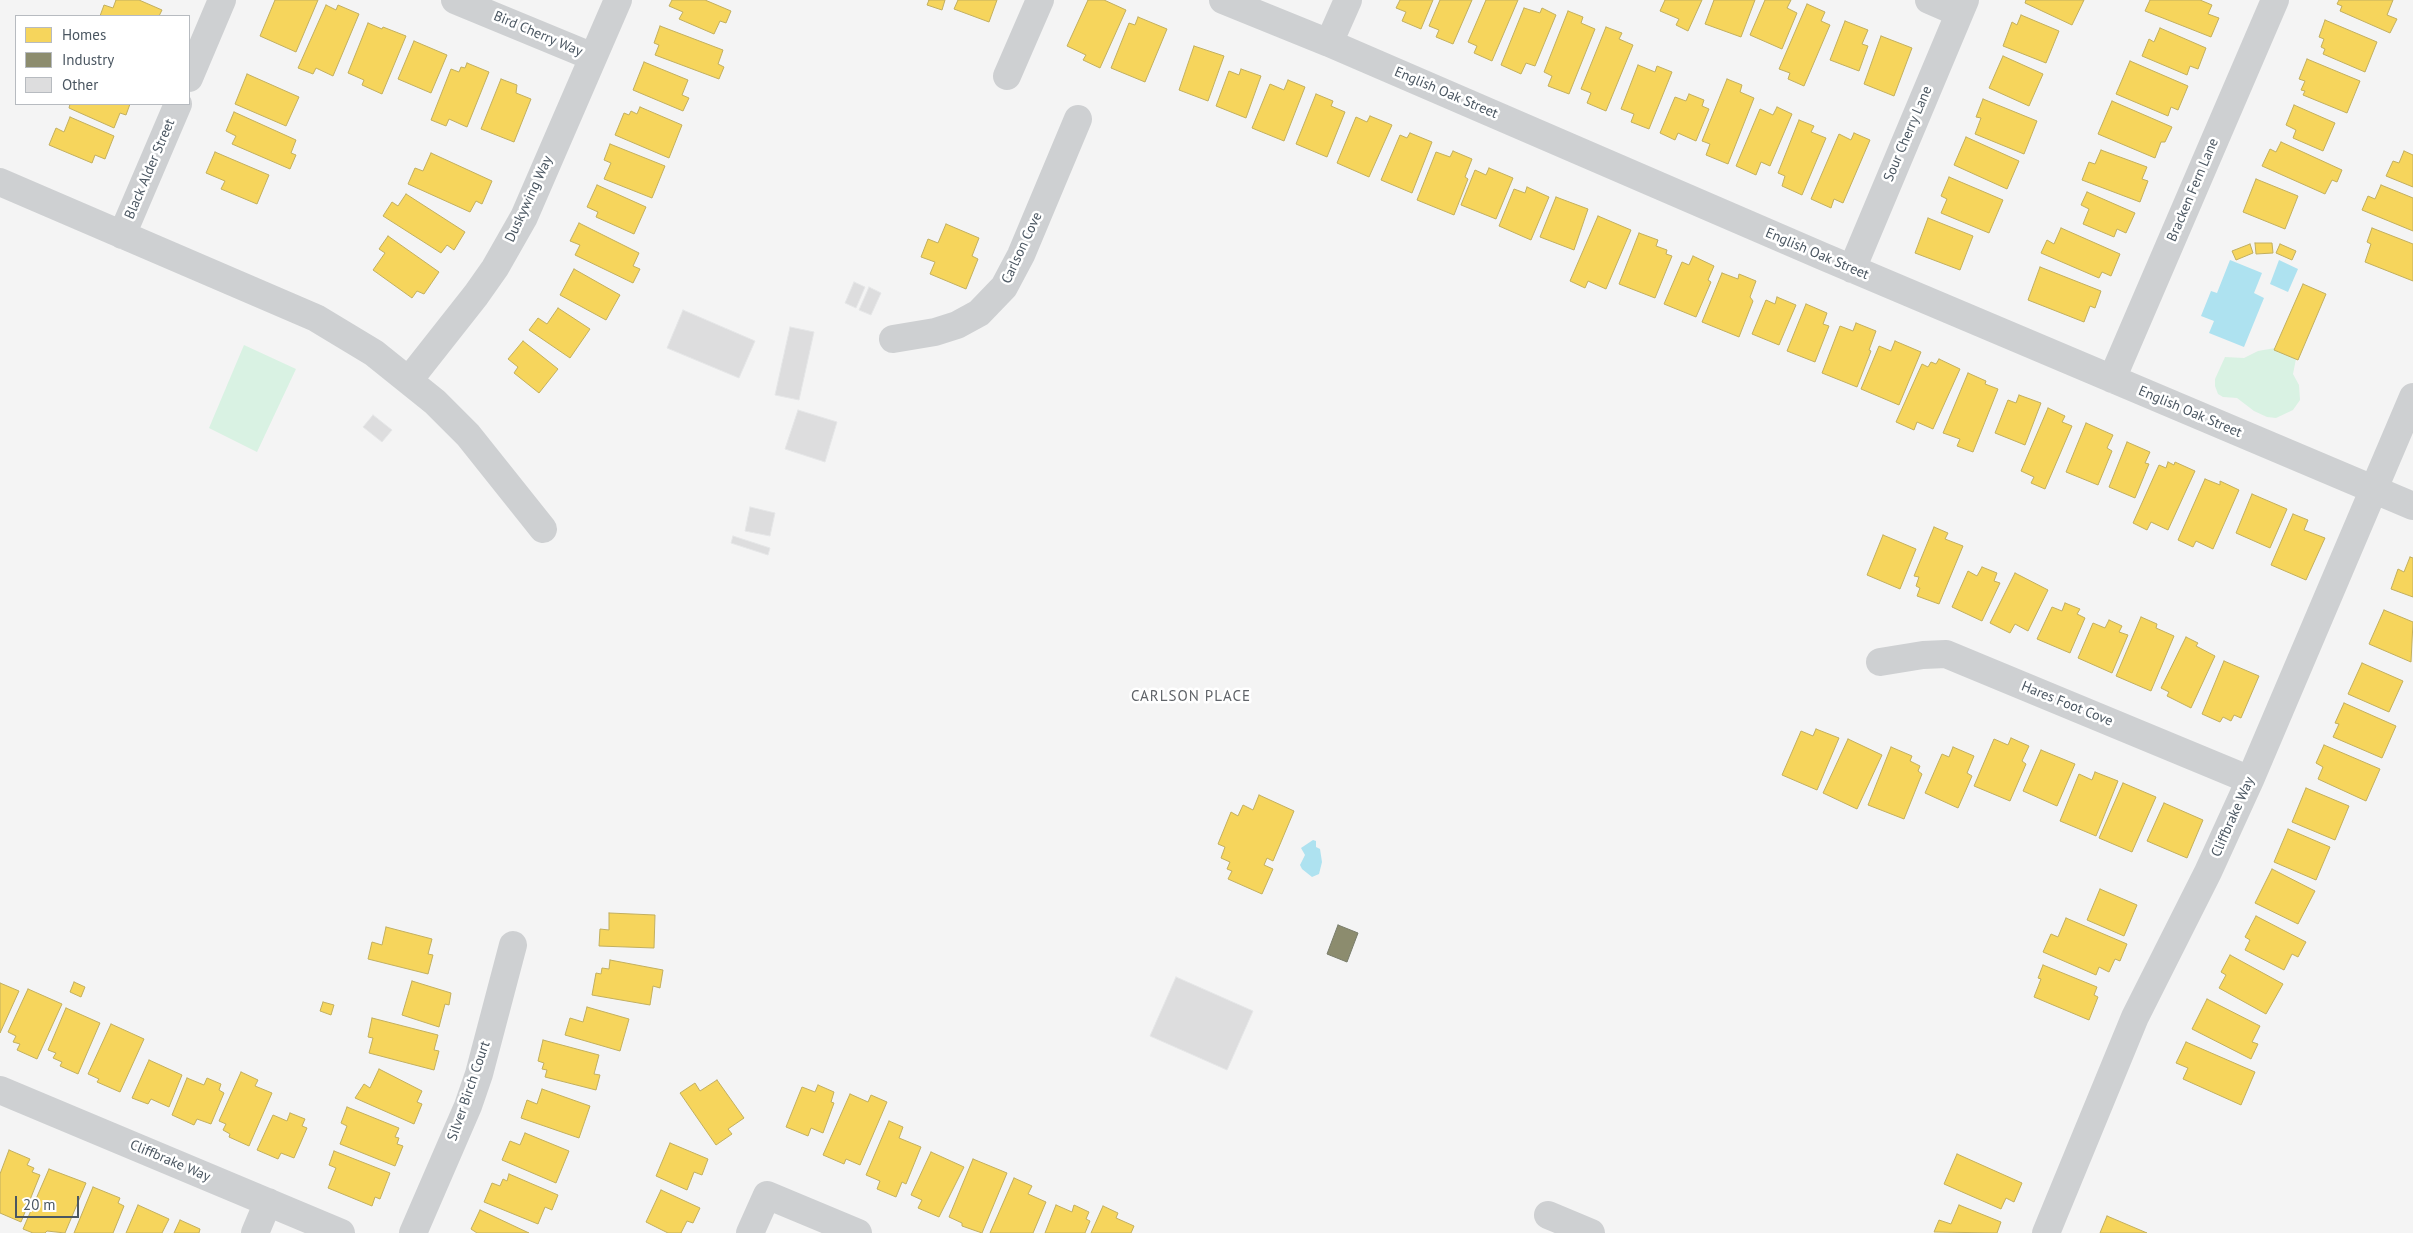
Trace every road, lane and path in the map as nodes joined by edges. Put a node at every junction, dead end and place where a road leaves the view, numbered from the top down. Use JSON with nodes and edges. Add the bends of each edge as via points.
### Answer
{"nodes":[{"id":1,"x":222,"y":0,"type":"edge"},
{"id":2,"x":456,"y":0,"type":"edge"},
{"id":3,"x":618,"y":0,"type":"edge"},
{"id":4,"x":1040,"y":0,"type":"edge"},
{"id":5,"x":1223,"y":0,"type":"edge"},
{"id":6,"x":1348,"y":0,"type":"edge"},
{"id":7,"x":1929,"y":0,"type":"edge"},
{"id":8,"x":2275,"y":0,"type":"edge"},
{"id":9,"x":1962,"y":6,"type":"edge"},
{"id":10,"x":1328,"y":43,"type":"junction"},
{"id":11,"x":593,"y":57,"type":"junction"},
{"id":12,"x":190,"y":76,"type":"edge"},
{"id":13,"x":1007,"y":76,"type":"dead end"},
{"id":14,"x":178,"y":105,"type":"edge"},
{"id":15,"x":1078,"y":119,"type":"dead end"},
{"id":16,"x":0,"y":182,"type":"edge"},
{"id":17,"x":122,"y":235,"type":"junction"},
{"id":18,"x":1852,"y":269,"type":"junction"},
{"id":19,"x":893,"y":339,"type":"dead end"},
{"id":20,"x":2112,"y":379,"type":"junction"},
{"id":21,"x":409,"y":380,"type":"junction"},
{"id":22,"x":2413,"y":397,"type":"edge"},
{"id":23,"x":2373,"y":489,"type":"junction"},
{"id":24,"x":2413,"y":506,"type":"edge"},
{"id":25,"x":543,"y":529,"type":"dead end"},
{"id":26,"x":1880,"y":662,"type":"dead end"},
{"id":27,"x":2250,"y":780,"type":"junction"},
{"id":28,"x":513,"y":945,"type":"dead end"},
{"id":29,"x":0,"y":1090,"type":"edge"},
{"id":30,"x":268,"y":1202,"type":"junction"},
{"id":31,"x":1548,"y":1214,"type":"dead end"},
{"id":32,"x":255,"y":1233,"type":"edge"},
{"id":33,"x":341,"y":1233,"type":"edge"},
{"id":34,"x":413,"y":1233,"type":"edge"},
{"id":35,"x":750,"y":1233,"type":"edge"},
{"id":36,"x":858,"y":1233,"type":"edge"},
{"id":37,"x":1591,"y":1233,"type":"edge"},
{"id":38,"x":2046,"y":1233,"type":"edge"}],
"edges":[{"from":1,"to":12,"type":"street"},
{"from":2,"to":11,"type":"street","name":"Bird Cherry Way"},
{"from":3,"to":11,"type":"street","name":"Duskywing Way"},
{"from":4,"to":13,"type":"street"},
{"from":5,"to":10,"type":"street","name":"English Oak Street"},
{"from":6,"to":10,"type":"street"},
{"from":7,"to":9,"type":"street"},
{"from":8,"to":20,"type":"street","name":"Bracken Fern Lane"},
{"from":9,"to":18,"type":"street","name":"Sour Cherry Lane"},
{"from":10,"to":18,"type":"street","name":"English Oak Street"},
{"from":11,"to":21,"type":"street","name":"Duskywing Way","via":[[524,217],[486,282]]},
{"from":14,"to":17,"type":"street","name":"Black Alder Street"},
{"from":15,"to":19,"type":"street","name":"Carlson Cove","via":[[1021,255],[1004,287],[979,313],[957,324],[935,332]]},
{"from":16,"to":17,"type":"street"},
{"from":17,"to":21,"type":"street","via":[[316,318],[374,353]]},
{"from":18,"to":20,"type":"street","name":"English Oak Street"},
{"from":20,"to":23,"type":"street","name":"English Oak Street"},
{"from":21,"to":25,"type":"street","via":[[468,435]]},
{"from":22,"to":23,"type":"street","name":"Cliffbrake Way"},
{"from":23,"to":24,"type":"street","name":"English Oak Street"},
{"from":23,"to":27,"type":"street","name":"Cliffbrake Way"},
{"from":26,"to":27,"type":"street","name":"Hares Foot Cove","via":[[1946,654]]},
{"from":27,"to":38,"type":"street","name":"Cliffbrake Way","via":[[2135,1017]]},
{"from":28,"to":34,"type":"street","name":"Silver Birch Court","via":[[468,1106]]},
{"from":29,"to":30,"type":"street","name":"Cliffbrake Way"},
{"from":30,"to":32,"type":"street"},
{"from":30,"to":33,"type":"street","name":"Cliffbrake Way"},
{"from":31,"to":37,"type":"street"},
{"from":35,"to":36,"type":"street","via":[[766,1196]]}]}
